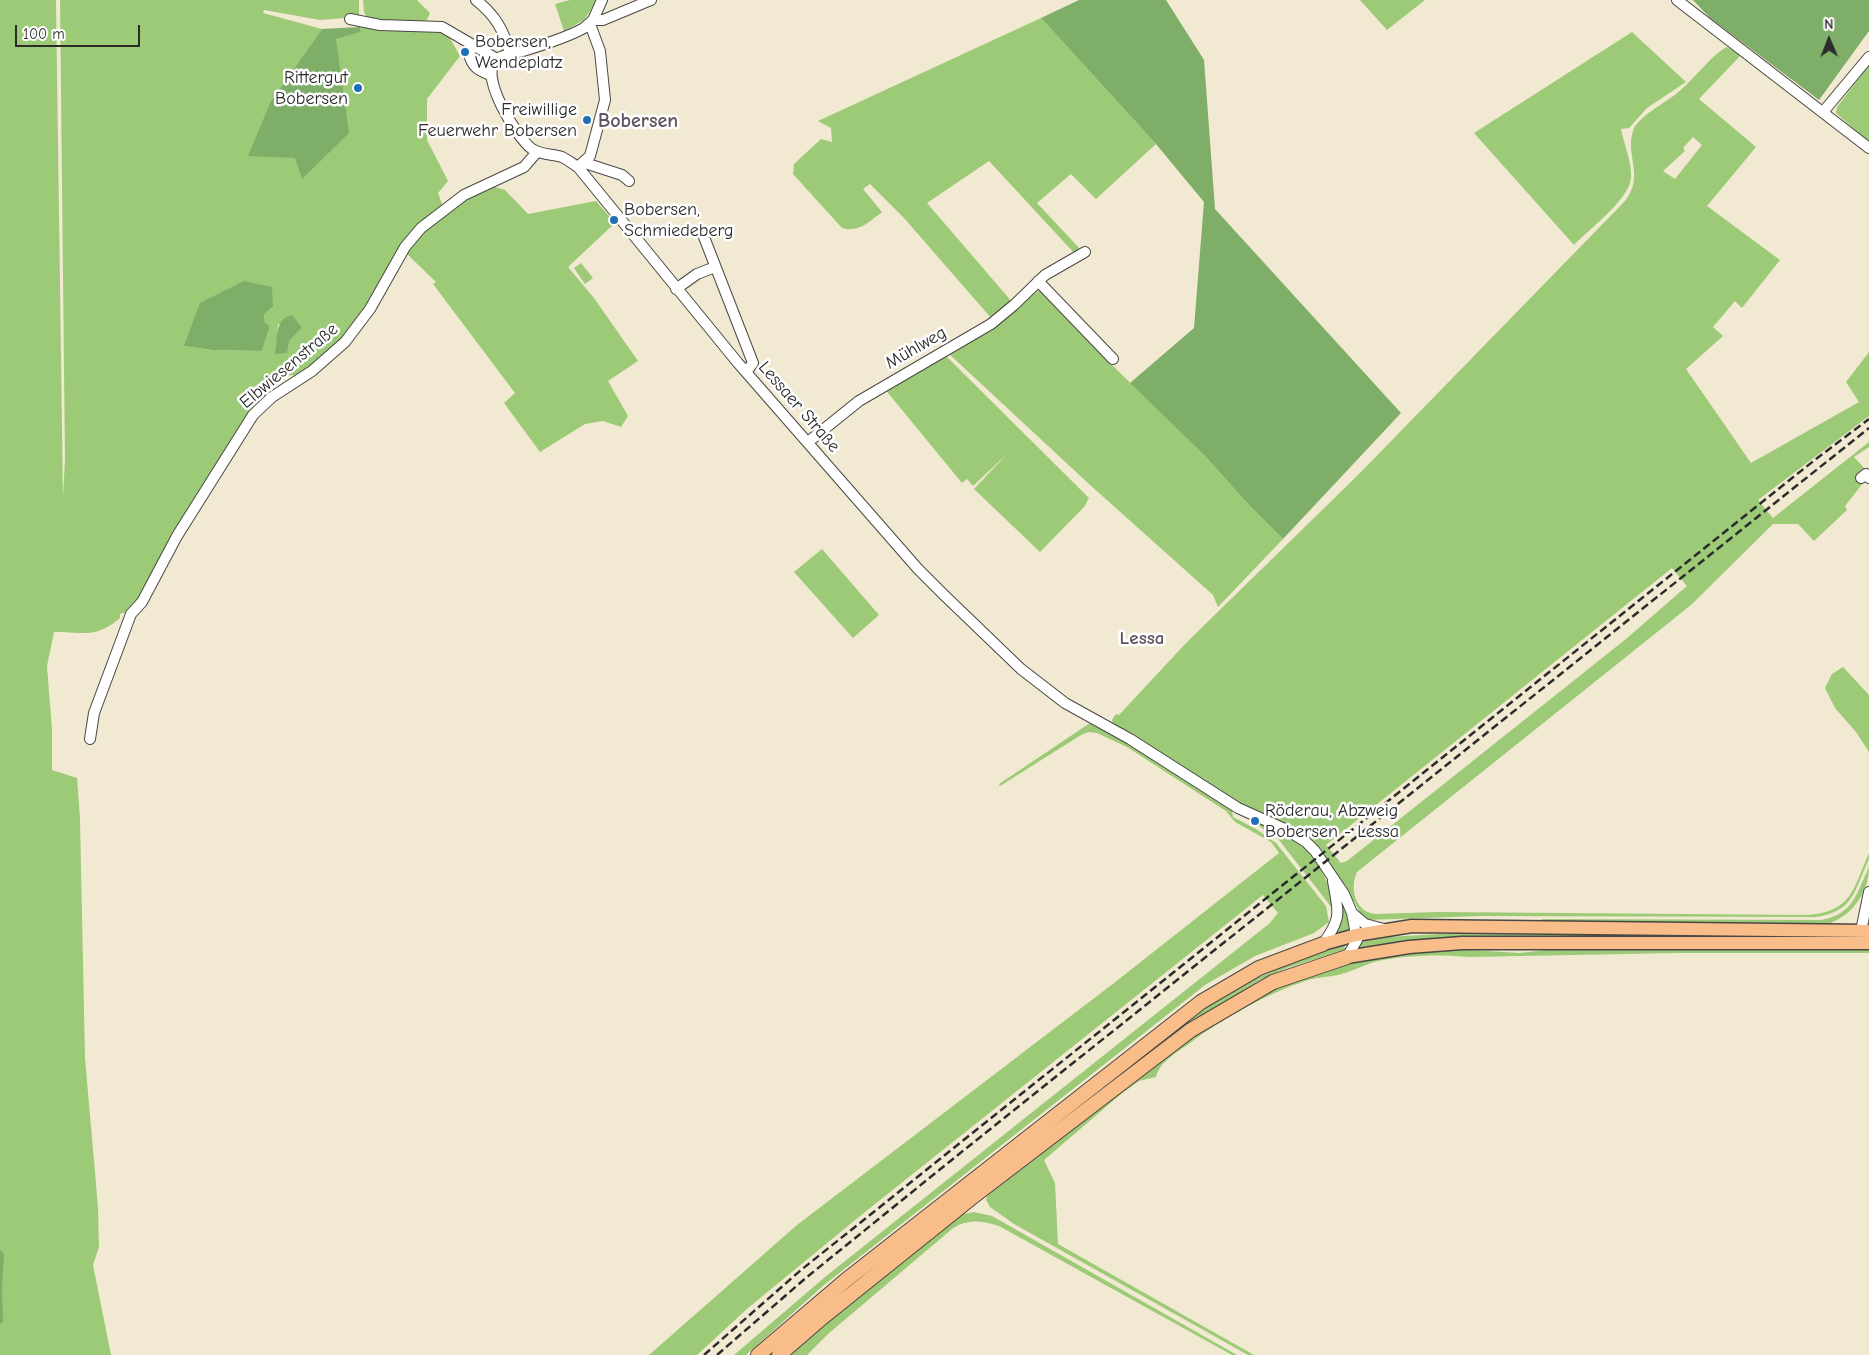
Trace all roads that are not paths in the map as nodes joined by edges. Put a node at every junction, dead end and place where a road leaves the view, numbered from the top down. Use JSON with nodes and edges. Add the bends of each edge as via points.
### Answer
{"nodes":[{"id":1,"x":476,"y":0,"type":"edge"},
{"id":2,"x":602,"y":0,"type":"edge"},
{"id":3,"x":651,"y":0,"type":"edge"},
{"id":4,"x":1677,"y":0,"type":"edge"},
{"id":5,"x":350,"y":19,"type":"dead end"},
{"id":6,"x":592,"y":22,"type":"junction"},
{"id":7,"x":473,"y":46,"type":"junction"},
{"id":8,"x":510,"y":54,"type":"junction"},
{"id":9,"x":1869,"y":57,"type":"edge"},
{"id":10,"x":495,"y":62,"type":"junction"},
{"id":11,"x":490,"y":75,"type":"junction"},
{"id":12,"x":1823,"y":112,"type":"junction"},
{"id":13,"x":1869,"y":148,"type":"edge"},
{"id":14,"x":537,"y":152,"type":"junction"},
{"id":15,"x":582,"y":165,"type":"junction"},
{"id":16,"x":629,"y":181,"type":"dead end"},
{"id":17,"x":704,"y":237,"type":"dead end"},
{"id":18,"x":1085,"y":252,"type":"dead end"},
{"id":19,"x":715,"y":267,"type":"junction"},
{"id":20,"x":1038,"y":281,"type":"junction"},
{"id":21,"x":676,"y":289,"type":"junction"},
{"id":22,"x":1113,"y":358,"type":"dead end"},
{"id":23,"x":746,"y":372,"type":"junction"},
{"id":24,"x":808,"y":442,"type":"junction"},
{"id":25,"x":90,"y":739,"type":"dead end"},
{"id":26,"x":1332,"y":877,"type":"junction"},
{"id":27,"x":1869,"y":892,"type":"edge"},
{"id":28,"x":1352,"y":913,"type":"junction"},
{"id":29,"x":1385,"y":930,"type":"junction"},
{"id":30,"x":1865,"y":931,"type":"edge"},
{"id":31,"x":1356,"y":935,"type":"junction"},
{"id":32,"x":1842,"y":943,"type":"junction"},
{"id":33,"x":1869,"y":943,"type":"edge"},
{"id":34,"x":1323,"y":944,"type":"junction"},
{"id":35,"x":1347,"y":957,"type":"junction"},
{"id":36,"x":758,"y":1355,"type":"edge"},
{"id":37,"x":779,"y":1355,"type":"edge"}],
"edges":[{"from":1,"to":8,"type":"street","via":[[497,20],[506,36]]},
{"from":2,"to":6,"type":"street"},
{"from":3,"to":6,"type":"street"},
{"from":4,"to":12,"type":"street"},
{"from":5,"to":7,"type":"street","via":[[380,25],[442,27]]},
{"from":6,"to":8,"type":"street","via":[[576,33]]},
{"from":6,"to":15,"type":"street","via":[[600,51],[605,100],[590,156]]},
{"from":7,"to":10,"type":"street"},
{"from":7,"to":11,"type":"street","via":[[469,54],[471,62],[475,68]]},
{"from":8,"to":10,"type":"street"},
{"from":9,"to":12,"type":"street"},
{"from":10,"to":11,"type":"street"},
{"from":11,"to":14,"type":"street","via":[[511,123]]},
{"from":12,"to":13,"type":"street"},
{"from":14,"to":15,"type":"street","name":"Lessaer Straße"},
{"from":14,"to":25,"type":"street","name":"Elbwiesenstraße","via":[[524,167],[464,195],[421,228],[405,246],[370,309],[345,342],[312,371],[272,397],[247,423],[176,536],[142,602],[131,614],[96,708]]},
{"from":15,"to":16,"type":"street","via":[[622,175]]},
{"from":15,"to":21,"type":"street","name":"Lessaer Straße"},
{"from":17,"to":19,"type":"street"},
{"from":18,"to":20,"type":"street","name":"Mühlweg"},
{"from":19,"to":21,"type":"street","via":[[697,274]]},
{"from":19,"to":23,"type":"street","via":[[753,363]]},
{"from":20,"to":22,"type":"street"},
{"from":20,"to":24,"type":"street","name":"Mühlweg","via":[[991,324],[859,401]]},
{"from":21,"to":23,"type":"street","name":"Lessaer Straße"},
{"from":23,"to":24,"type":"street","name":"Lessaer Straße"},
{"from":24,"to":26,"type":"street","name":"Lessaer Straße","via":[[918,569],[1005,654],[1065,703],[1130,739],[1238,808],[1297,836],[1315,851]]},
{"from":26,"to":28,"type":"street","name":"Lessaer Straße"},
{"from":26,"to":34,"type":"street","via":[[1338,908],[1337,922]]},
{"from":27,"to":30,"type":"street"},
{"from":28,"to":29,"type":"street","via":[[1365,924]]},
{"from":28,"to":31,"type":"street","name":"Lessaer Straße"},
{"from":29,"to":30,"type":"main road","via":[[1412,926]]},
{"from":29,"to":31,"type":"main road"},
{"from":30,"to":32,"type":"main road"},
{"from":31,"to":34,"type":"main road"},
{"from":31,"to":35,"type":"street","via":[[1354,947]]},
{"from":32,"to":33,"type":"main road"},
{"from":32,"to":35,"type":"main road","via":[[1470,943],[1417,946]]},
{"from":34,"to":36,"type":"highway","via":[[1259,968],[1201,1002],[846,1280]]},
{"from":35,"to":37,"type":"highway","via":[[1273,982],[1191,1030],[964,1204]]}]}
